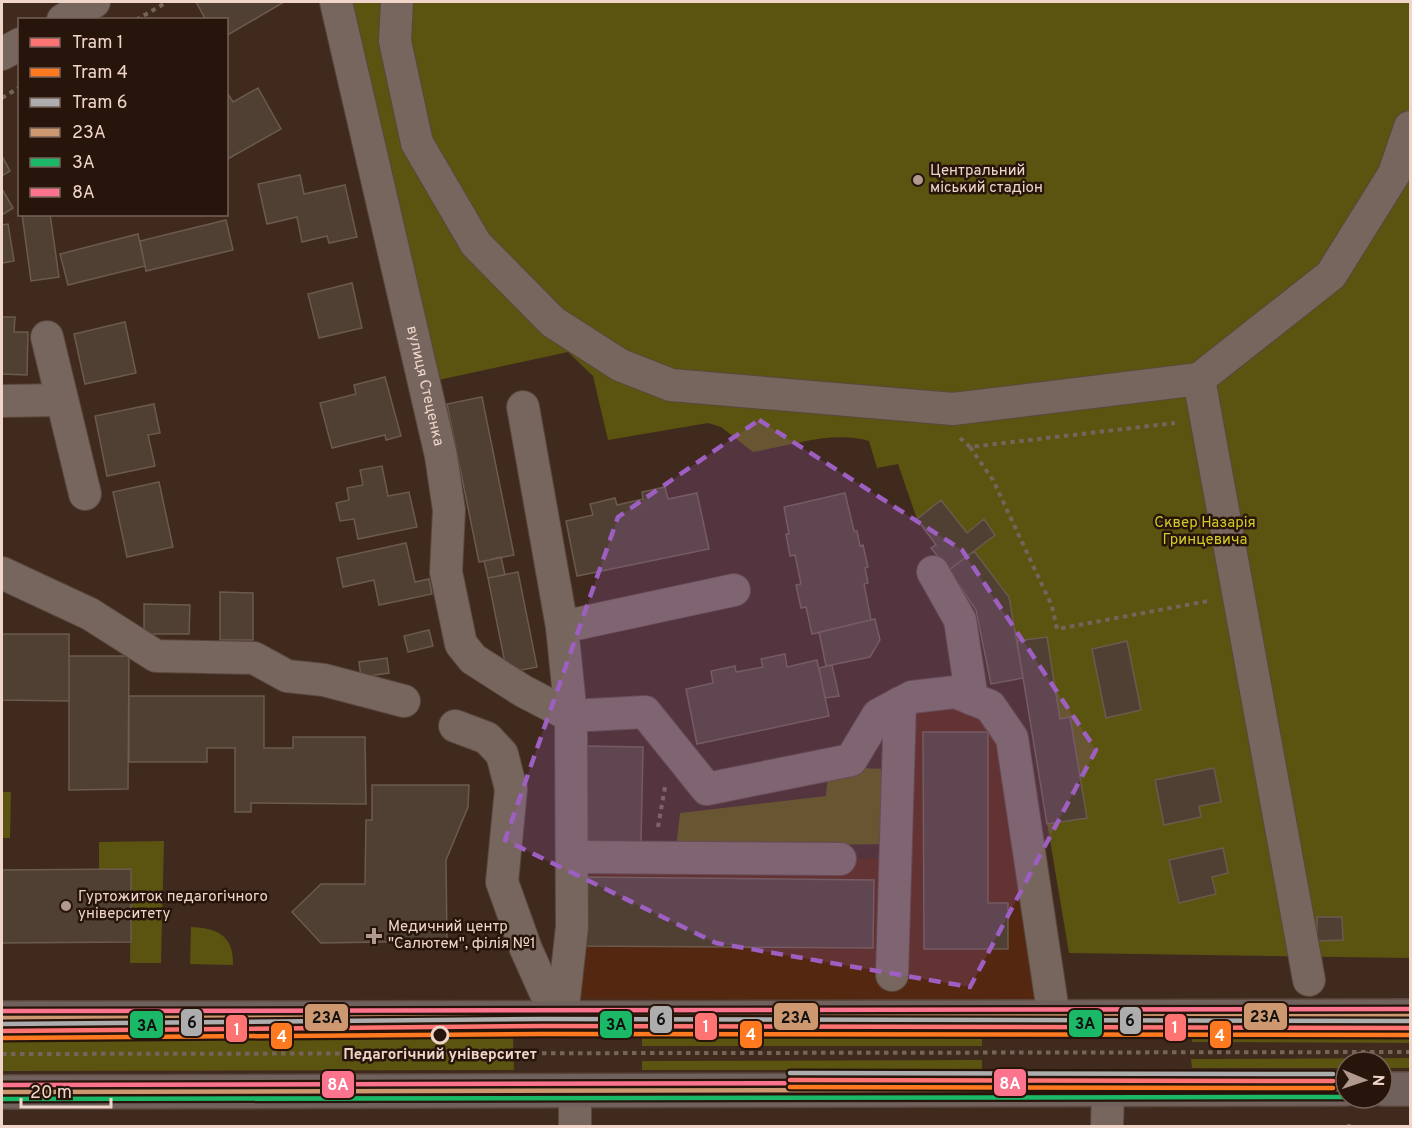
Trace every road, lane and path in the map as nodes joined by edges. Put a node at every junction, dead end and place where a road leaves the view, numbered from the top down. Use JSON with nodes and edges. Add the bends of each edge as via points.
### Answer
{"nodes":[{"id":1,"x":94,"y":2,"type":"edge"},
{"id":2,"x":167,"y":2,"type":"edge"},
{"id":3,"x":336,"y":2,"type":"edge"},
{"id":4,"x":397,"y":2,"type":"edge"},
{"id":5,"x":66,"y":18,"type":"edge"},
{"id":6,"x":139,"y":18,"type":"edge"},
{"id":7,"x":18,"y":45,"type":"edge"},
{"id":8,"x":2,"y":54,"type":"edge"},
{"id":9,"x":18,"y":88,"type":"edge"},
{"id":10,"x":2,"y":98,"type":"edge"},
{"id":11,"x":1410,"y":127,"type":"edge"},
{"id":12,"x":46,"y":337,"type":"dead end"},
{"id":13,"x":1199,"y":379,"type":"junction"},
{"id":14,"x":61,"y":400,"type":"junction"},
{"id":15,"x":2,"y":401,"type":"edge"},
{"id":16,"x":524,"y":406,"type":"dead end"},
{"id":17,"x":927,"y":407,"type":"junction"},
{"id":18,"x":1206,"y":419,"type":"junction"},
{"id":19,"x":970,"y":447,"type":"junction"},
{"id":20,"x":85,"y":494,"type":"dead end"},
{"id":21,"x":933,"y":572,"type":"dead end"},
{"id":22,"x":2,"y":573,"type":"edge"},
{"id":23,"x":734,"y":590,"type":"dead end"},
{"id":24,"x":1239,"y":596,"type":"junction"},
{"id":25,"x":562,"y":627,"type":"junction"},
{"id":26,"x":972,"y":699,"type":"junction"},
{"id":27,"x":404,"y":701,"type":"dead end"},
{"id":28,"x":900,"y":703,"type":"junction"},
{"id":29,"x":571,"y":716,"type":"junction"},
{"id":30,"x":454,"y":726,"type":"dead end"},
{"id":31,"x":686,"y":762,"type":"junction"},
{"id":32,"x":572,"y":857,"type":"junction"},
{"id":33,"x":653,"y":857,"type":"junction"},
{"id":34,"x":840,"y":859,"type":"dead end"},
{"id":35,"x":892,"y":975,"type":"dead end"},
{"id":36,"x":1309,"y":980,"type":"dead end"},
{"id":37,"x":1410,"y":1016,"type":"edge"},
{"id":38,"x":2,"y":1018,"type":"edge"},
{"id":39,"x":1054,"y":1018,"type":"junction"},
{"id":40,"x":554,"y":1026,"type":"junction"},
{"id":41,"x":610,"y":1045,"type":"dead end"},
{"id":42,"x":1410,"y":1052,"type":"edge"},
{"id":43,"x":610,"y":1053,"type":"junction"},
{"id":44,"x":2,"y":1054,"type":"edge"},
{"id":45,"x":544,"y":1054,"type":"junction"},
{"id":46,"x":544,"y":1062,"type":"dead end"},
{"id":47,"x":611,"y":1062,"type":"dead end"},
{"id":48,"x":1334,"y":1089,"type":"edge"},
{"id":49,"x":1394,"y":1089,"type":"edge"},
{"id":50,"x":1410,"y":1089,"type":"edge"},
{"id":51,"x":575,"y":1090,"type":"junction"},
{"id":52,"x":1108,"y":1090,"type":"junction"},
{"id":53,"x":2,"y":1092,"type":"edge"},
{"id":54,"x":575,"y":1126,"type":"edge"},
{"id":55,"x":1107,"y":1126,"type":"edge"}],
"edges":[{"from":1,"to":5,"type":"street"},
{"from":2,"to":6,"type":"path"},
{"from":3,"to":29,"type":"street","name":"вулиця Стеценка","via":[[441,456],[449,510],[446,573],[461,644],[473,659]]},
{"from":4,"to":17,"type":"street","via":[[395,40],[417,143],[476,244],[553,322],[620,365],[671,385]]},
{"from":7,"to":8,"type":"street"},
{"from":9,"to":10,"type":"path"},
{"from":11,"to":13,"type":"street","via":[[1394,174],[1331,275]]},
{"from":12,"to":14,"type":"street"},
{"from":13,"to":17,"type":"street","via":[[953,410]]},
{"from":13,"to":18,"type":"street"},
{"from":14,"to":15,"type":"street"},
{"from":14,"to":20,"type":"street"},
{"from":16,"to":25,"type":"street"},
{"from":17,"to":19,"type":"path"},
{"from":18,"to":19,"type":"path"},
{"from":18,"to":24,"type":"street"},
{"from":19,"to":24,"type":"path","via":[[993,480],[1052,606],[1057,629]]},
{"from":21,"to":26,"type":"street","via":[[960,620]]},
{"from":22,"to":27,"type":"street","via":[[90,614],[156,656],[254,658],[287,676],[324,680]]},
{"from":23,"to":25,"type":"street"},
{"from":24,"to":36,"type":"street"},
{"from":25,"to":29,"type":"street"},
{"from":26,"to":28,"type":"street","via":[[955,692],[912,697]]},
{"from":26,"to":39,"type":"street","via":[[990,706],[1012,738]]},
{"from":28,"to":31,"type":"street","via":[[878,715],[851,760],[707,789]]},
{"from":28,"to":35,"type":"street"},
{"from":29,"to":31,"type":"street","via":[[645,712]]},
{"from":29,"to":32,"type":"street"},
{"from":30,"to":40,"type":"street","via":[[488,738],[502,754],[511,789],[502,882]]},
{"from":31,"to":33,"type":"path","via":[[666,782]]},
{"from":32,"to":33,"type":"street"},
{"from":32,"to":40,"type":"street","via":[[572,927]]},
{"from":33,"to":34,"type":"street"},
{"from":37,"to":39,"type":"main road"},
{"from":38,"to":40,"type":"main road"},
{"from":39,"to":40,"type":"main road"},
{"from":40,"to":45,"type":"path"},
{"from":41,"to":43,"type":"path"},
{"from":42,"to":43,"type":"path"},
{"from":43,"to":45,"type":"path"},
{"from":43,"to":47,"type":"path"},
{"from":44,"to":45,"type":"path"},
{"from":45,"to":46,"type":"path"},
{"from":48,"to":52,"type":"main road"},
{"from":49,"to":50,"type":"main road"},
{"from":51,"to":52,"type":"main road"},
{"from":51,"to":53,"type":"main road"},
{"from":51,"to":54,"type":"street"},
{"from":52,"to":55,"type":"street"}]}
